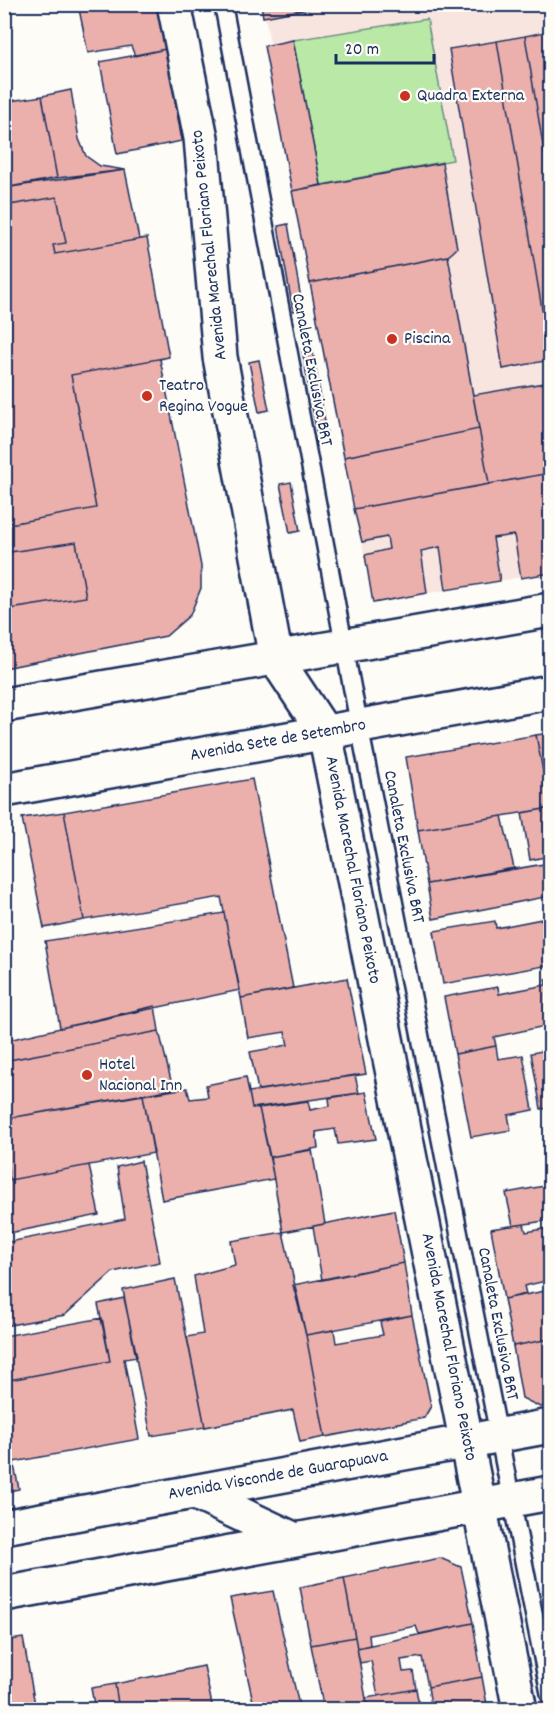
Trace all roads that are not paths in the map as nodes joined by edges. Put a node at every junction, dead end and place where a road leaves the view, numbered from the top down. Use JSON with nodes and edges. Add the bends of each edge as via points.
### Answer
{"nodes":[{"id":1,"x":174,"y":4,"type":"edge"},
{"id":2,"x":223,"y":4,"type":"edge"},
{"id":3,"x":550,"y":610,"type":"edge"},
{"id":4,"x":345,"y":646,"type":"junction"},
{"id":5,"x":276,"y":659,"type":"junction"},
{"id":6,"x":550,"y":693,"type":"edge"},
{"id":7,"x":4,"y":705,"type":"edge"},
{"id":8,"x":360,"y":726,"type":"junction"},
{"id":9,"x":325,"y":733,"type":"junction"},
{"id":10,"x":4,"y":790,"type":"edge"},
{"id":11,"x":550,"y":1426,"type":"edge"},
{"id":12,"x":499,"y":1436,"type":"junction"},
{"id":13,"x":466,"y":1442,"type":"junction"},
{"id":14,"x":194,"y":1492,"type":"junction"},
{"id":15,"x":550,"y":1493,"type":"edge"},
{"id":16,"x":512,"y":1500,"type":"junction"},
{"id":17,"x":479,"y":1506,"type":"junction"},
{"id":18,"x":4,"y":1527,"type":"edge"},
{"id":19,"x":295,"y":1540,"type":"junction"},
{"id":20,"x":4,"y":1594,"type":"edge"},
{"id":21,"x":550,"y":1696,"type":"edge"},
{"id":22,"x":520,"y":1710,"type":"edge"}],
"edges":[{"from":1,"to":5,"type":"main road","name":"Avenida Marechal Floriano Peixoto","via":[[201,138],[220,357]]},
{"from":2,"to":4,"type":"lane","name":"Canaleta Exclusiva BRT"},
{"from":3,"to":4,"type":"main road"},
{"from":4,"to":5,"type":"main road"},
{"from":4,"to":8,"type":"lane","name":"Canaleta Exclusiva BRT"},
{"from":5,"to":7,"type":"main road"},
{"from":5,"to":9,"type":"main road","name":"Avenida Marechal Floriano Peixoto"},
{"from":6,"to":8,"type":"main road","name":"Avenida Sete de Setembro"},
{"from":8,"to":9,"type":"main road","name":"Avenida Sete de Setembro"},
{"from":8,"to":12,"type":"lane","name":"Canaleta Exclusiva BRT"},
{"from":9,"to":10,"type":"main road","name":"Avenida Sete de Setembro"},
{"from":9,"to":13,"type":"main road","name":"Avenida Marechal Floriano Peixoto"},
{"from":11,"to":12,"type":"main road","name":"Avenida Visconde de Guarapuava"},
{"from":12,"to":13,"type":"main road","name":"Avenida Visconde de Guarapuava"},
{"from":12,"to":16,"type":"lane","name":"Canaleta Exclusiva BRT"},
{"from":13,"to":14,"type":"main road","name":"Avenida Visconde de Guarapuava"},
{"from":13,"to":17,"type":"main road","name":"Avenida Marechal Floriano Peixoto"},
{"from":14,"to":18,"type":"main road","name":"Avenida Visconde de Guarapuava"},
{"from":14,"to":19,"type":"main road"},
{"from":15,"to":16,"type":"main road"},
{"from":16,"to":17,"type":"main road"},
{"from":16,"to":21,"type":"lane","name":"Canaleta Exclusiva BRT"},
{"from":17,"to":19,"type":"main road"},
{"from":17,"to":22,"type":"main road","name":"Avenida Marechal Floriano Peixoto"},
{"from":19,"to":20,"type":"main road"}]}
